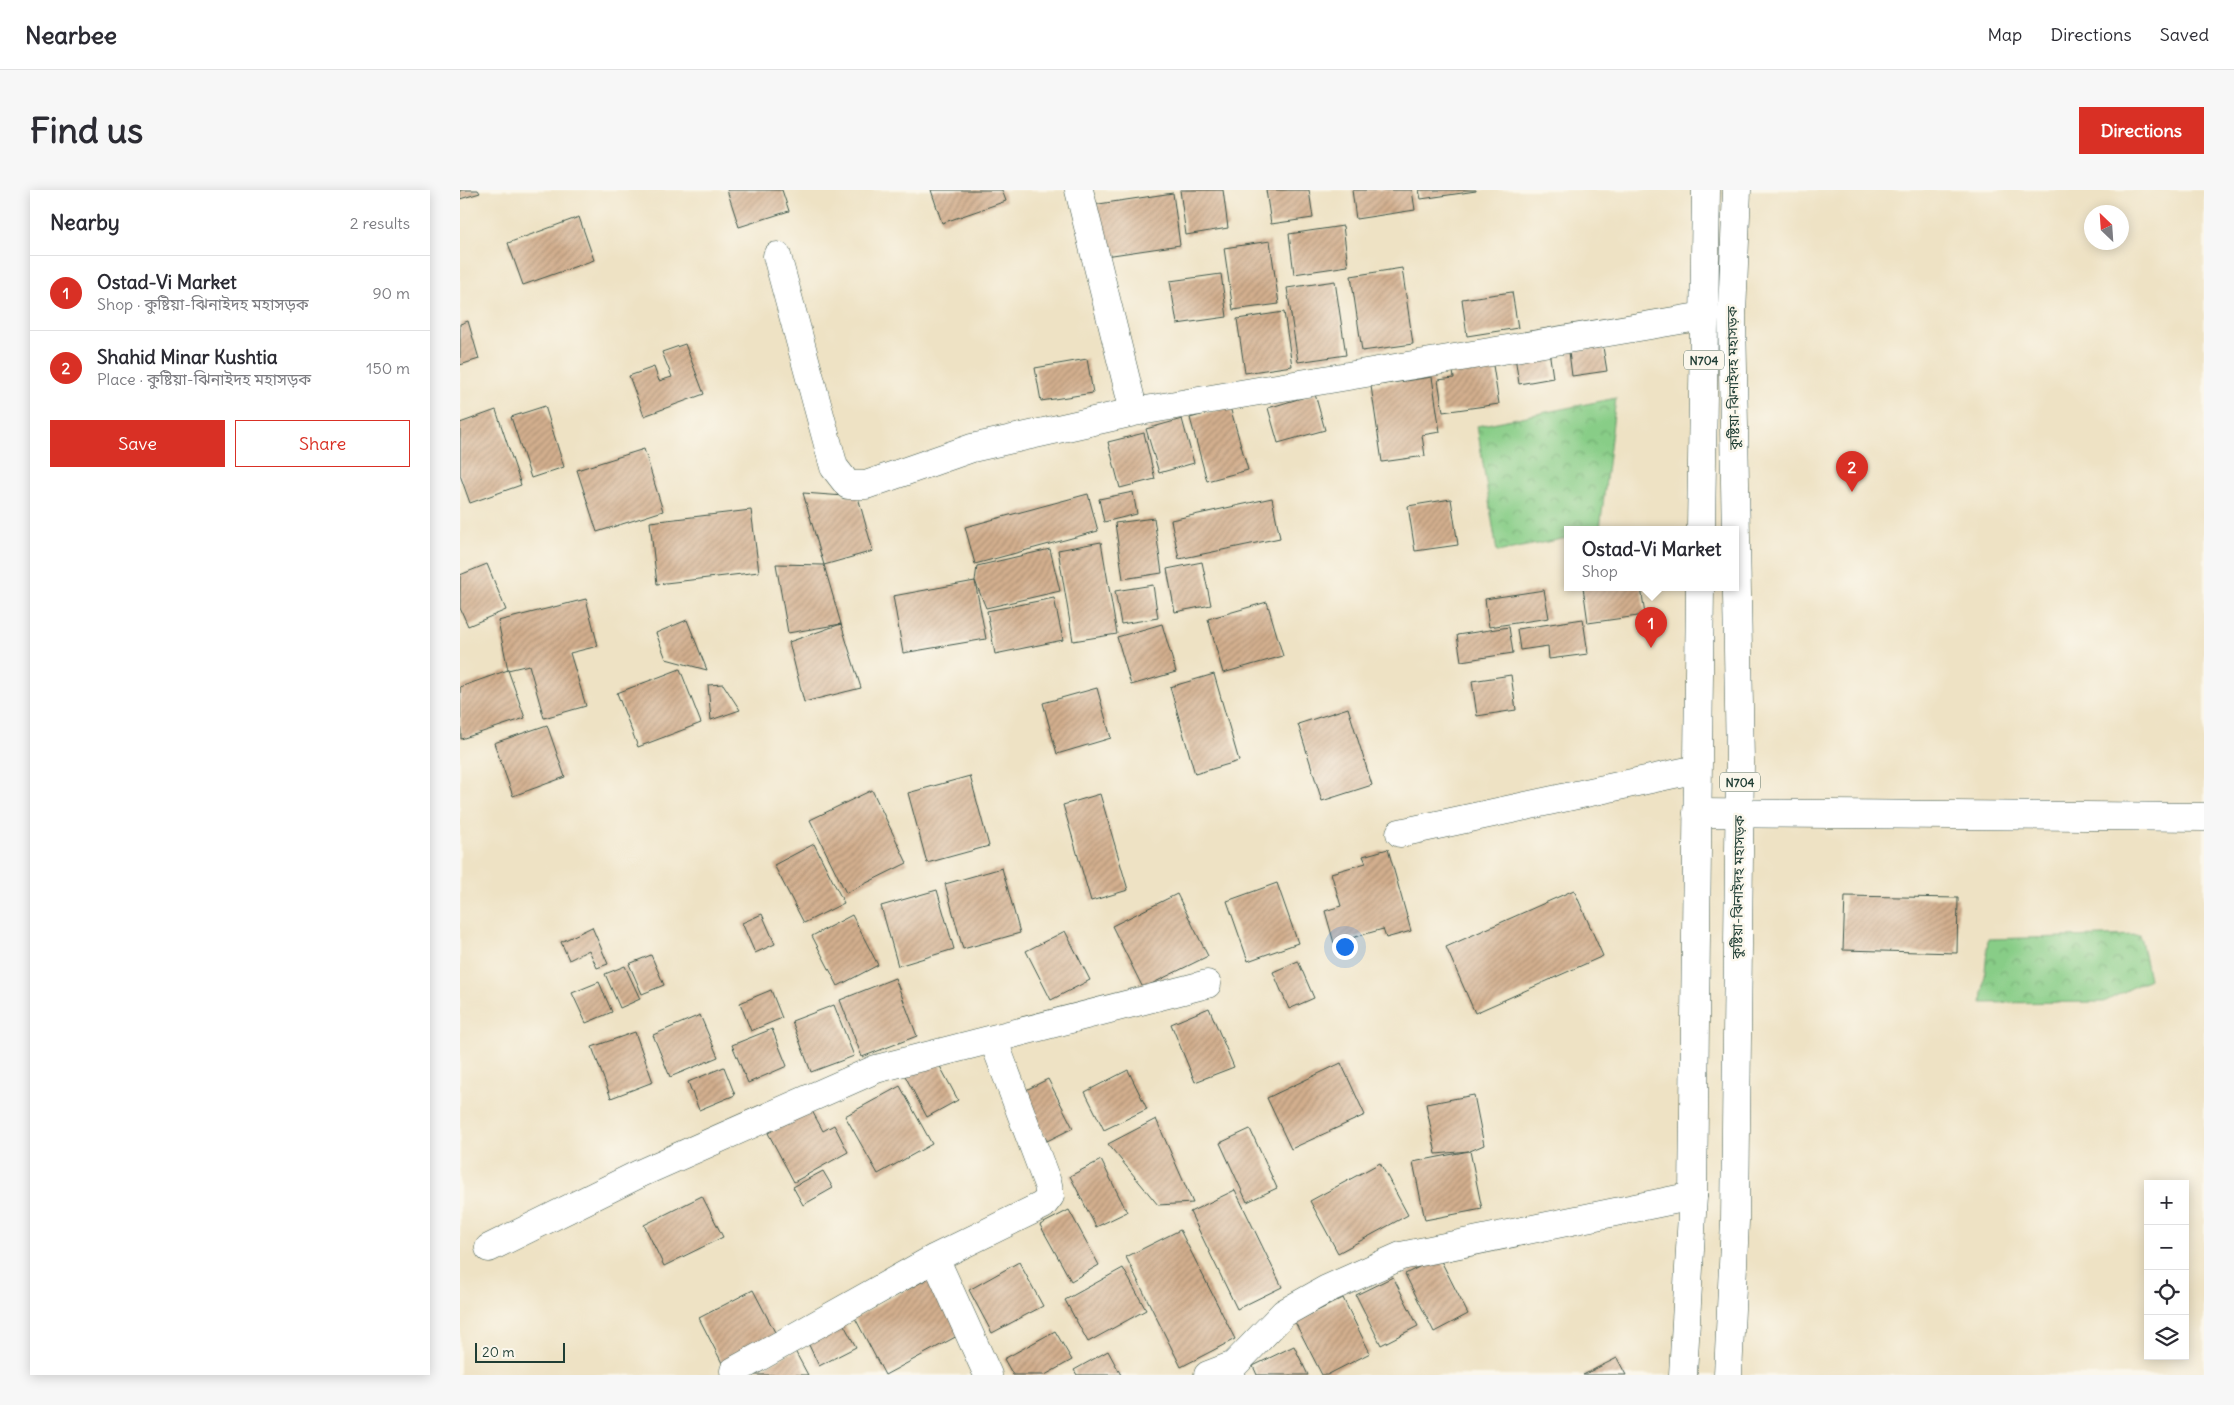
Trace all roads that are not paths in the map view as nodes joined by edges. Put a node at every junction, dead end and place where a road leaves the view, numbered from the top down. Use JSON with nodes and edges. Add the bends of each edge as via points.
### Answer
{"nodes":[{"id":1,"x":1079,"y":190,"type":"edge"},
{"id":2,"x":1706,"y":190,"type":"edge"},
{"id":3,"x":1737,"y":190,"type":"edge"},
{"id":4,"x":777,"y":256,"type":"dead end"},
{"id":5,"x":1704,"y":316,"type":"junction"},
{"id":6,"x":1134,"y":412,"type":"junction"},
{"id":7,"x":1701,"y":526,"type":"edge"},
{"id":8,"x":1736,"y":526,"type":"edge"},
{"id":9,"x":1700,"y":591,"type":"edge"},
{"id":10,"x":1737,"y":591,"type":"edge"},
{"id":11,"x":1697,"y":769,"type":"junction"},
{"id":12,"x":1697,"y":813,"type":"junction"},
{"id":13,"x":1739,"y":814,"type":"junction"},
{"id":14,"x":2204,"y":817,"type":"edge"},
{"id":15,"x":1400,"y":832,"type":"dead end"},
{"id":16,"x":1207,"y":984,"type":"dead end"},
{"id":17,"x":993,"y":1039,"type":"junction"},
{"id":18,"x":1693,"y":1196,"type":"junction"},
{"id":19,"x":489,"y":1248,"type":"dead end"},
{"id":20,"x":935,"y":1258,"type":"junction"},
{"id":21,"x":734,"y":1371,"type":"dead end"},
{"id":22,"x":988,"y":1375,"type":"edge"},
{"id":23,"x":1208,"y":1375,"type":"edge"},
{"id":24,"x":1683,"y":1375,"type":"edge"},
{"id":25,"x":1728,"y":1375,"type":"edge"}],
"edges":[{"from":1,"to":6,"type":"main road"},
{"from":2,"to":5,"type":"main road","name":"কুষ্টিয়া-ঝিনাইদহ মহাসড়ক","number":"N704"},
{"from":3,"to":8,"type":"main road","name":"কুষ্টিয়া-ঝিনাইদহ মহাসড়ক","number":"N704","via":[[1732,316]]},
{"from":4,"to":6,"type":"main road","via":[[834,467],[848,485],[866,485],[972,448]]},
{"from":5,"to":6,"type":"main road"},
{"from":5,"to":7,"type":"main road","name":"কুষ্টিয়া-ঝিনাইদহ মহাসড়ক","number":"N704"},
{"from":9,"to":11,"type":"main road"},
{"from":10,"to":13,"type":"main road","name":"কুষ্টিয়া-ঝিনাইদহ মহাসড়ক","number":"N704"},
{"from":11,"to":12,"type":"main road"},
{"from":11,"to":15,"type":"main road"},
{"from":12,"to":13,"type":"main road"},
{"from":12,"to":18,"type":"main road"},
{"from":13,"to":14,"type":"main road"},
{"from":13,"to":25,"type":"main road","name":"কুষ্টিয়া-ঝিনাইদহ মহাসড়ক","number":"N704","via":[[1735,1221]]},
{"from":16,"to":17,"type":"main road"},
{"from":17,"to":19,"type":"main road","via":[[876,1069],[639,1174]]},
{"from":17,"to":20,"type":"main road","via":[[1050,1196],[1043,1205]]},
{"from":18,"to":23,"type":"main road","via":[[1401,1256],[1327,1289],[1284,1314],[1234,1365]]},
{"from":18,"to":24,"type":"main road"},
{"from":20,"to":21,"type":"main road"},
{"from":20,"to":22,"type":"main road"}]}
